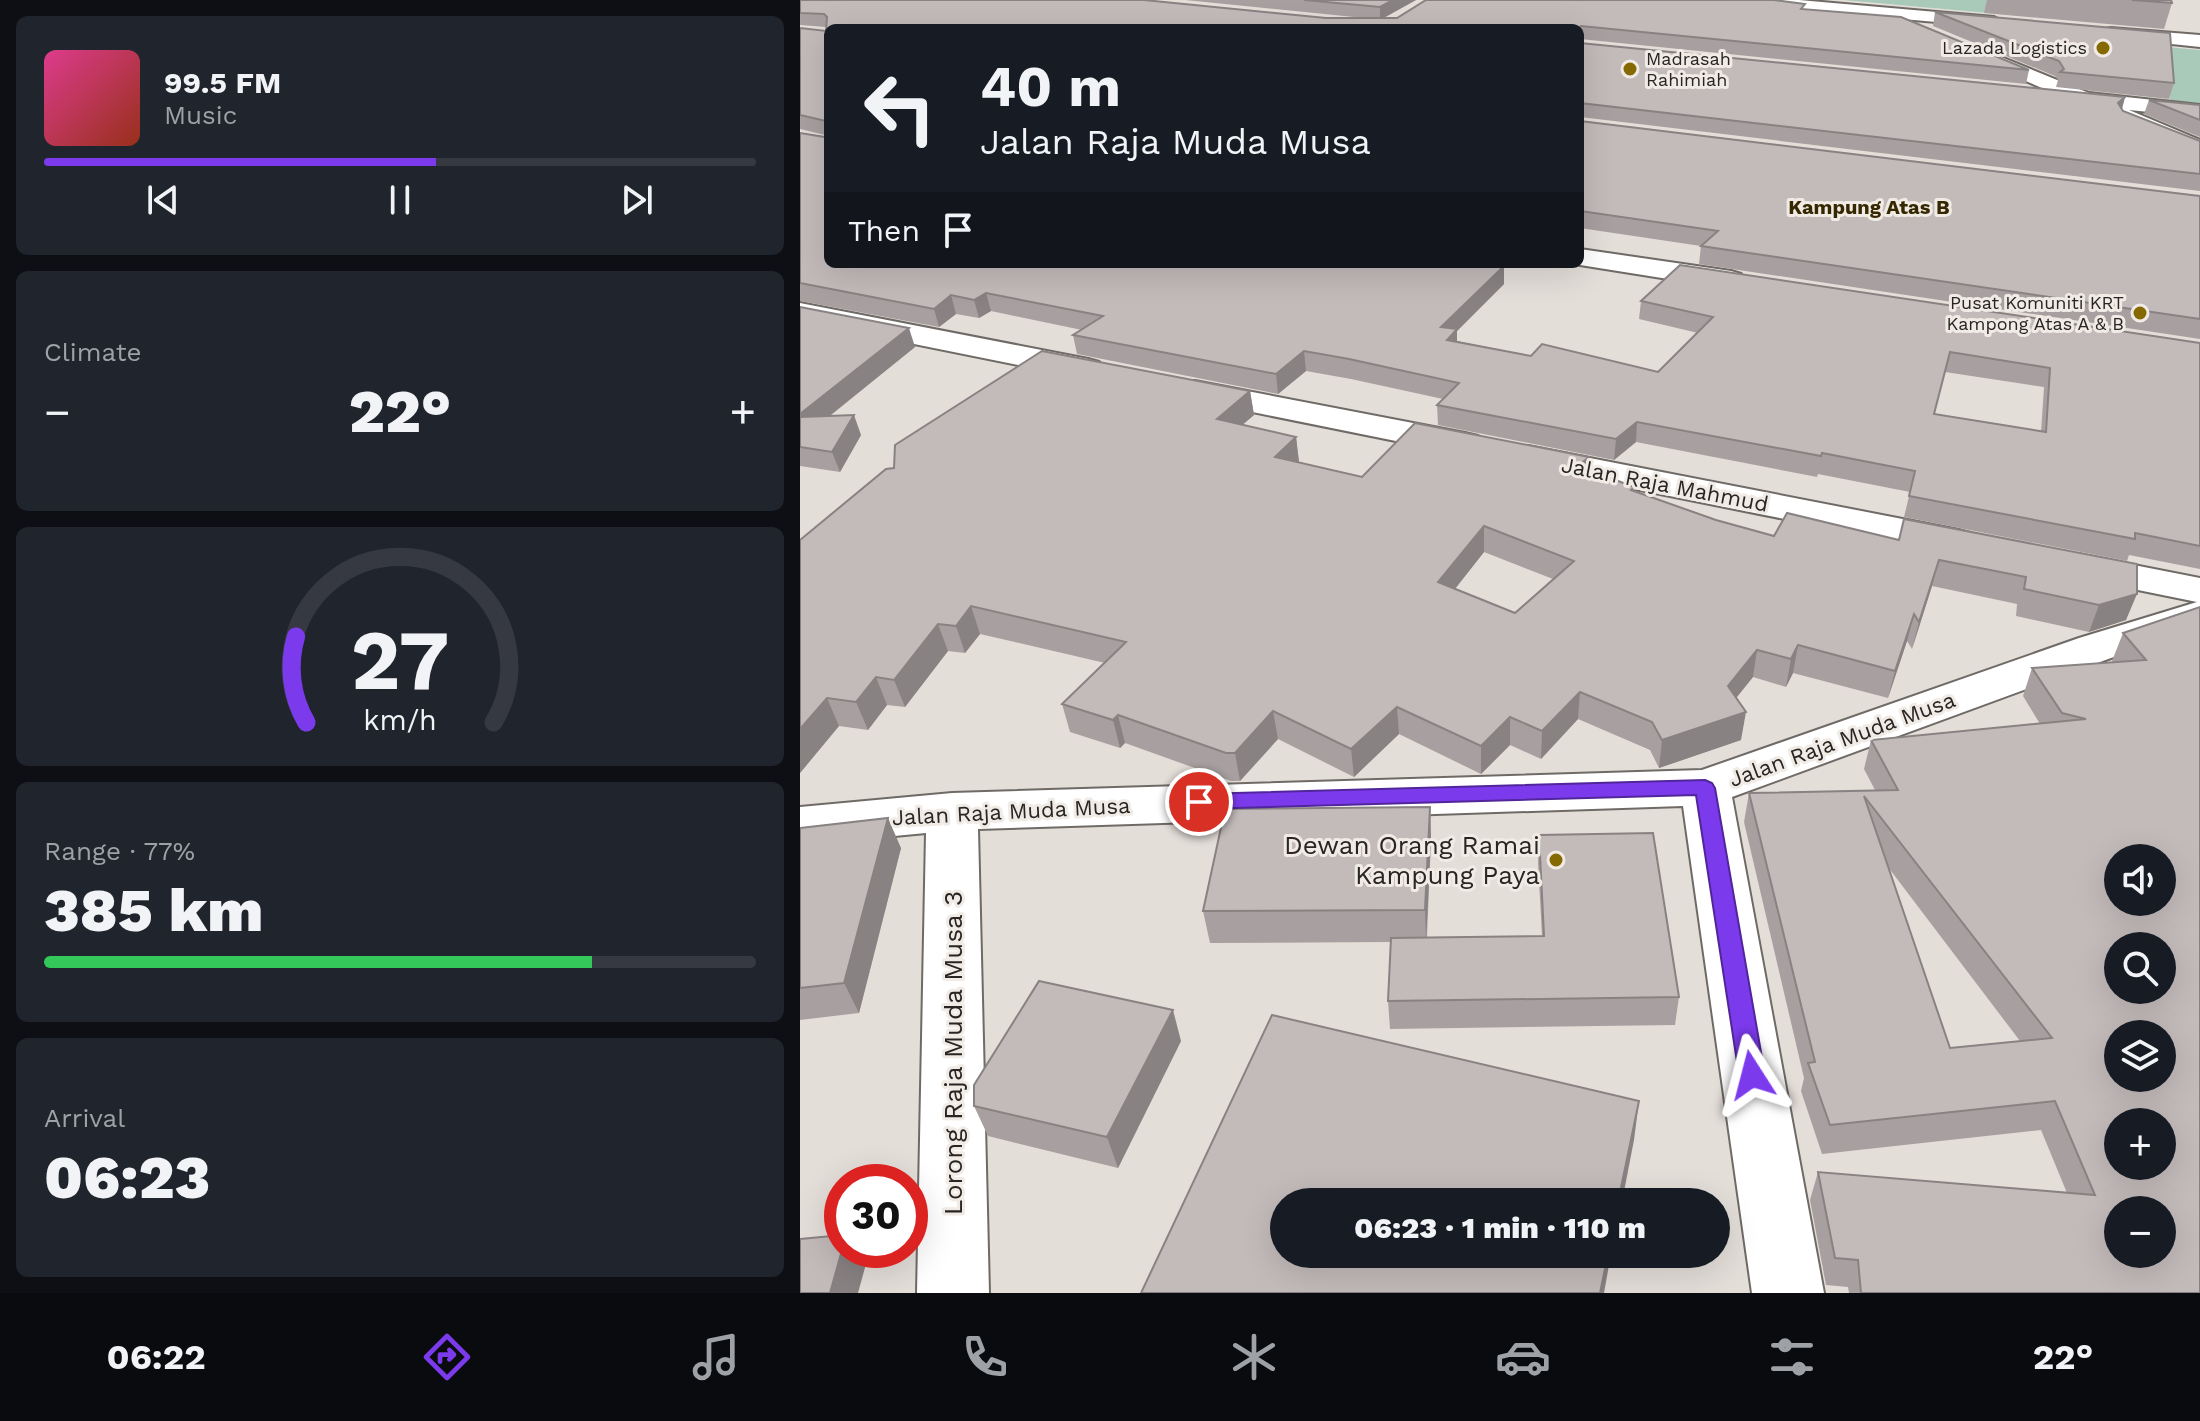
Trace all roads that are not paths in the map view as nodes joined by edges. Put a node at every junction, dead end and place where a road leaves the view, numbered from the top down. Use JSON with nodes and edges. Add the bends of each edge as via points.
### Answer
{"nodes":[{"id":1,"x":1740,"y":0,"type":"edge"},
{"id":2,"x":1879,"y":12,"type":"junction"},
{"id":3,"x":2006,"y":23,"type":"edge"},
{"id":4,"x":2097,"y":31,"type":"edge"},
{"id":5,"x":2200,"y":41,"type":"edge"},
{"id":6,"x":2024,"y":93,"type":"edge"},
{"id":7,"x":2086,"y":100,"type":"junction"},
{"id":8,"x":2200,"y":111,"type":"edge"},
{"id":9,"x":2200,"y":148,"type":"edge"},
{"id":10,"x":1584,"y":258,"type":"edge"},
{"id":11,"x":1753,"y":283,"type":"edge"},
{"id":12,"x":800,"y":312,"type":"edge"},
{"id":13,"x":1117,"y":375,"type":"edge"},
{"id":14,"x":1160,"y":384,"type":"edge"},
{"id":15,"x":1998,"y":550,"type":"edge"},
{"id":16,"x":2045,"y":559,"type":"edge"},
{"id":17,"x":2200,"y":590,"type":"edge"},
{"id":18,"x":2200,"y":614,"type":"edge"},
{"id":19,"x":1705,"y":788,"type":"junction"},
{"id":20,"x":952,"y":812,"type":"junction"},
{"id":21,"x":800,"y":826,"type":"edge"},
{"id":22,"x":953,"y":1293,"type":"edge"},
{"id":23,"x":1788,"y":1293,"type":"edge"}],
"edges":[{"from":1,"to":2,"type":"street"},
{"from":2,"to":3,"type":"street"},
{"from":2,"to":7,"type":"street"},
{"from":4,"to":5,"type":"street"},
{"from":6,"to":7,"type":"street"},
{"from":7,"to":8,"type":"street"},
{"from":7,"to":9,"type":"street"},
{"from":10,"to":11,"type":"street"},
{"from":12,"to":13,"type":"street"},
{"from":14,"to":15,"type":"street","name":"Jalan Raja Mahmud"},
{"from":16,"to":17,"type":"street"},
{"from":18,"to":19,"type":"street","name":"Jalan Raja Muda Musa"},
{"from":19,"to":20,"type":"street","name":"Jalan Raja Muda Musa"},
{"from":19,"to":23,"type":"street"},
{"from":20,"to":21,"type":"street","name":"Jalan Raja Muda Musa"},
{"from":20,"to":22,"type":"street","name":"Lorong Raja Muda Musa 3"}]}
